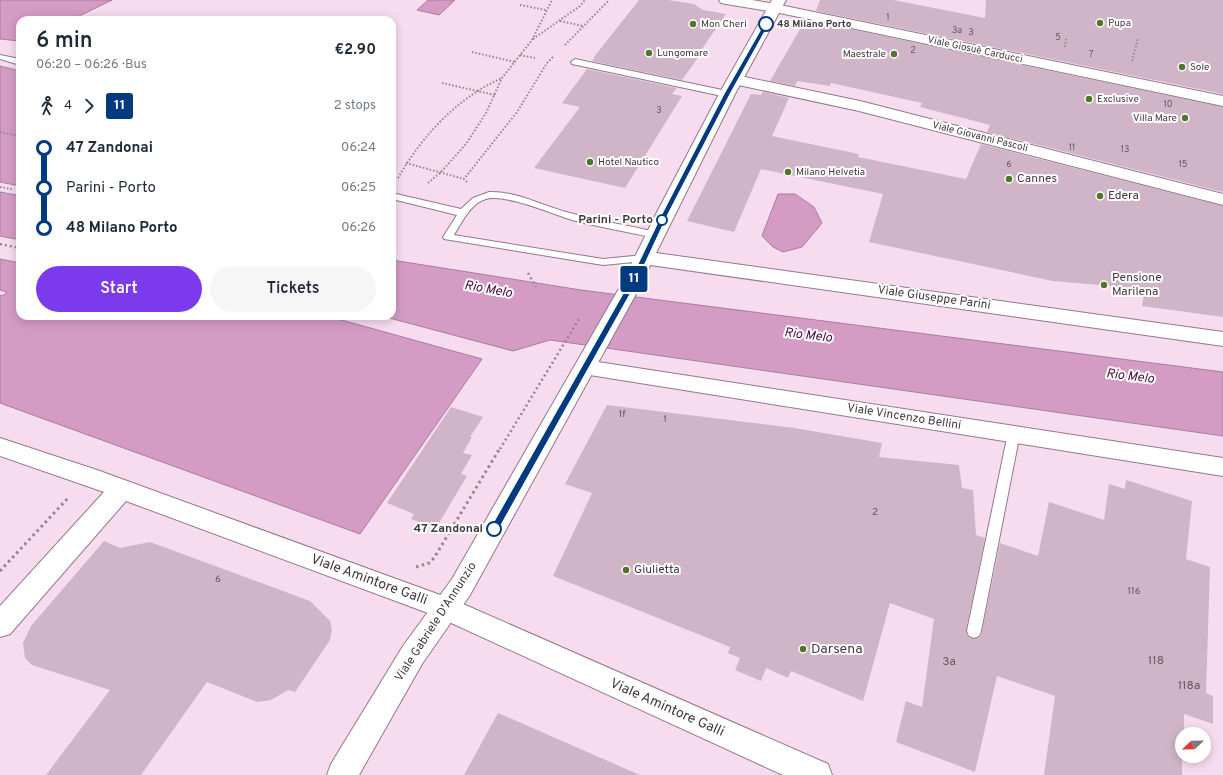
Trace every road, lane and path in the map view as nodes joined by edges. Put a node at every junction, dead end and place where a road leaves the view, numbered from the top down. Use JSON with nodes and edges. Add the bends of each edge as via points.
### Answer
{"nodes":[{"id":1,"x":552,"y":0,"type":"edge"},
{"id":2,"x":585,"y":0,"type":"edge"},
{"id":3,"x":609,"y":0,"type":"edge"},
{"id":4,"x":726,"y":0,"type":"edge"},
{"id":5,"x":777,"y":4,"type":"edge"},
{"id":6,"x":520,"y":5,"type":"dead end"},
{"id":7,"x":546,"y":10,"type":"junction"},
{"id":8,"x":559,"y":21,"type":"junction"},
{"id":9,"x":583,"y":26,"type":"junction"},
{"id":10,"x":532,"y":40,"type":"junction"},
{"id":11,"x":563,"y":47,"type":"dead end"},
{"id":12,"x":472,"y":52,"type":"dead end"},
{"id":13,"x":558,"y":52,"type":"dead end"},
{"id":14,"x":520,"y":55,"type":"junction"},
{"id":15,"x":0,"y":57,"type":"edge"},
{"id":16,"x":535,"y":58,"type":"dead end"},
{"id":17,"x":16,"y":61,"type":"edge"},
{"id":18,"x":515,"y":62,"type":"junction"},
{"id":19,"x":576,"y":62,"type":"dead end"},
{"id":20,"x":502,"y":78,"type":"junction"},
{"id":21,"x":442,"y":84,"type":"dead end"},
{"id":22,"x":731,"y":87,"type":"junction"},
{"id":23,"x":476,"y":91,"type":"junction"},
{"id":24,"x":495,"y":95,"type":"junction"},
{"id":25,"x":1223,"y":102,"type":"edge"},
{"id":26,"x":0,"y":132,"type":"edge"},
{"id":27,"x":16,"y":135,"type":"edge"},
{"id":28,"x":406,"y":163,"type":"junction"},
{"id":29,"x":441,"y":172,"type":"junction"},
{"id":30,"x":464,"y":178,"type":"junction"},
{"id":31,"x":396,"y":181,"type":"dead end"},
{"id":32,"x":0,"y":187,"type":"edge"},
{"id":33,"x":12,"y":189,"type":"dead end"},
{"id":34,"x":396,"y":197,"type":"edge"},
{"id":35,"x":480,"y":197,"type":"junction"},
{"id":36,"x":408,"y":200,"type":"junction"},
{"id":37,"x":1223,"y":200,"type":"edge"},
{"id":38,"x":463,"y":213,"type":"junction"},
{"id":39,"x":656,"y":235,"type":"junction"},
{"id":40,"x":0,"y":244,"type":"edge"},
{"id":41,"x":16,"y":247,"type":"edge"},
{"id":42,"x":644,"y":258,"type":"junction"},
{"id":43,"x":528,"y":273,"type":"dead end"},
{"id":44,"x":536,"y":287,"type":"dead end"},
{"id":45,"x":1223,"y":339,"type":"edge"},
{"id":46,"x":565,"y":342,"type":"dead end"},
{"id":47,"x":590,"y":359,"type":"junction"},
{"id":48,"x":1014,"y":434,"type":"junction"},
{"id":49,"x":0,"y":447,"type":"edge"},
{"id":50,"x":1223,"y":466,"type":"edge"},
{"id":51,"x":122,"y":489,"type":"junction"},
{"id":52,"x":49,"y":518,"type":"dead end"},
{"id":53,"x":414,"y":568,"type":"dead end"},
{"id":54,"x":0,"y":571,"type":"edge"},
{"id":55,"x":445,"y":608,"type":"junction"},
{"id":56,"x":0,"y":625,"type":"edge"},
{"id":57,"x":974,"y":631,"type":"dead end"},
{"id":58,"x":342,"y":775,"type":"edge"},
{"id":59,"x":817,"y":775,"type":"edge"}],
"edges":[{"from":1,"to":7,"type":"path"},
{"from":2,"to":8,"type":"path"},
{"from":3,"to":9,"type":"path"},
{"from":4,"to":5,"type":"street","name":"Viale Giosuè Carducci"},
{"from":5,"to":22,"type":"street","name":"Viale Gabriele D'Annunzio"},
{"from":5,"to":25,"type":"street","name":"Viale Giosuè Carducci"},
{"from":6,"to":7,"type":"path"},
{"from":7,"to":10,"type":"path"},
{"from":8,"to":9,"type":"path"},
{"from":8,"to":10,"type":"path"},
{"from":9,"to":11,"type":"path"},
{"from":10,"to":14,"type":"path"},
{"from":12,"to":18,"type":"path"},
{"from":13,"to":30,"type":"path","via":[[547,64],[517,112]]},
{"from":14,"to":16,"type":"path"},
{"from":14,"to":18,"type":"path"},
{"from":15,"to":17,"type":"lane"},
{"from":18,"to":20,"type":"path"},
{"from":19,"to":22,"type":"lane"},
{"from":20,"to":23,"type":"path"},
{"from":20,"to":24,"type":"path"},
{"from":21,"to":23,"type":"path"},
{"from":22,"to":37,"type":"street","name":"Viale Giovanni Pascoli","via":[[860,106]]},
{"from":22,"to":39,"type":"street","name":"Viale Gabriele D'Annunzio"},
{"from":23,"to":24,"type":"path"},
{"from":23,"to":28,"type":"path","via":[[449,111]]},
{"from":24,"to":29,"type":"path","via":[[466,144]]},
{"from":26,"to":27,"type":"path"},
{"from":28,"to":29,"type":"path"},
{"from":28,"to":31,"type":"path"},
{"from":29,"to":30,"type":"path"},
{"from":29,"to":36,"type":"path"},
{"from":30,"to":35,"type":"path"},
{"from":32,"to":33,"type":"path"},
{"from":34,"to":36,"type":"lane"},
{"from":35,"to":38,"type":"lane"},
{"from":35,"to":39,"type":"lane","via":[[494,195],[524,200],[549,210]]},
{"from":36,"to":38,"type":"lane"},
{"from":38,"to":42,"type":"lane","via":[[448,237],[603,262]]},
{"from":39,"to":42,"type":"street","name":"Viale Gabriele D'Annunzio"},
{"from":40,"to":41,"type":"path"},
{"from":42,"to":45,"type":"street","name":"Viale Giuseppe Parini"},
{"from":42,"to":47,"type":"street","name":"Viale Gabriele D'Annunzio"},
{"from":43,"to":44,"type":"path"},
{"from":46,"to":53,"type":"path","via":[[434,558],[429,563]]},
{"from":47,"to":48,"type":"street","name":"Viale Vincenzo Bellini"},
{"from":47,"to":55,"type":"street","name":"Viale Gabriele D'Annunzio","via":[[461,588]]},
{"from":48,"to":50,"type":"street","name":"Viale Vincenzo Bellini"},
{"from":48,"to":57,"type":"lane"},
{"from":49,"to":51,"type":"street","name":"Viale Amintore Galli"},
{"from":51,"to":55,"type":"street","name":"Viale Amintore Galli"},
{"from":51,"to":56,"type":"street"},
{"from":52,"to":54,"type":"path"},
{"from":55,"to":58,"type":"street","name":"Viale Gabriele D'Annunzio","via":[[420,644]]},
{"from":55,"to":59,"type":"street","name":"Viale Amintore Galli"}]}
